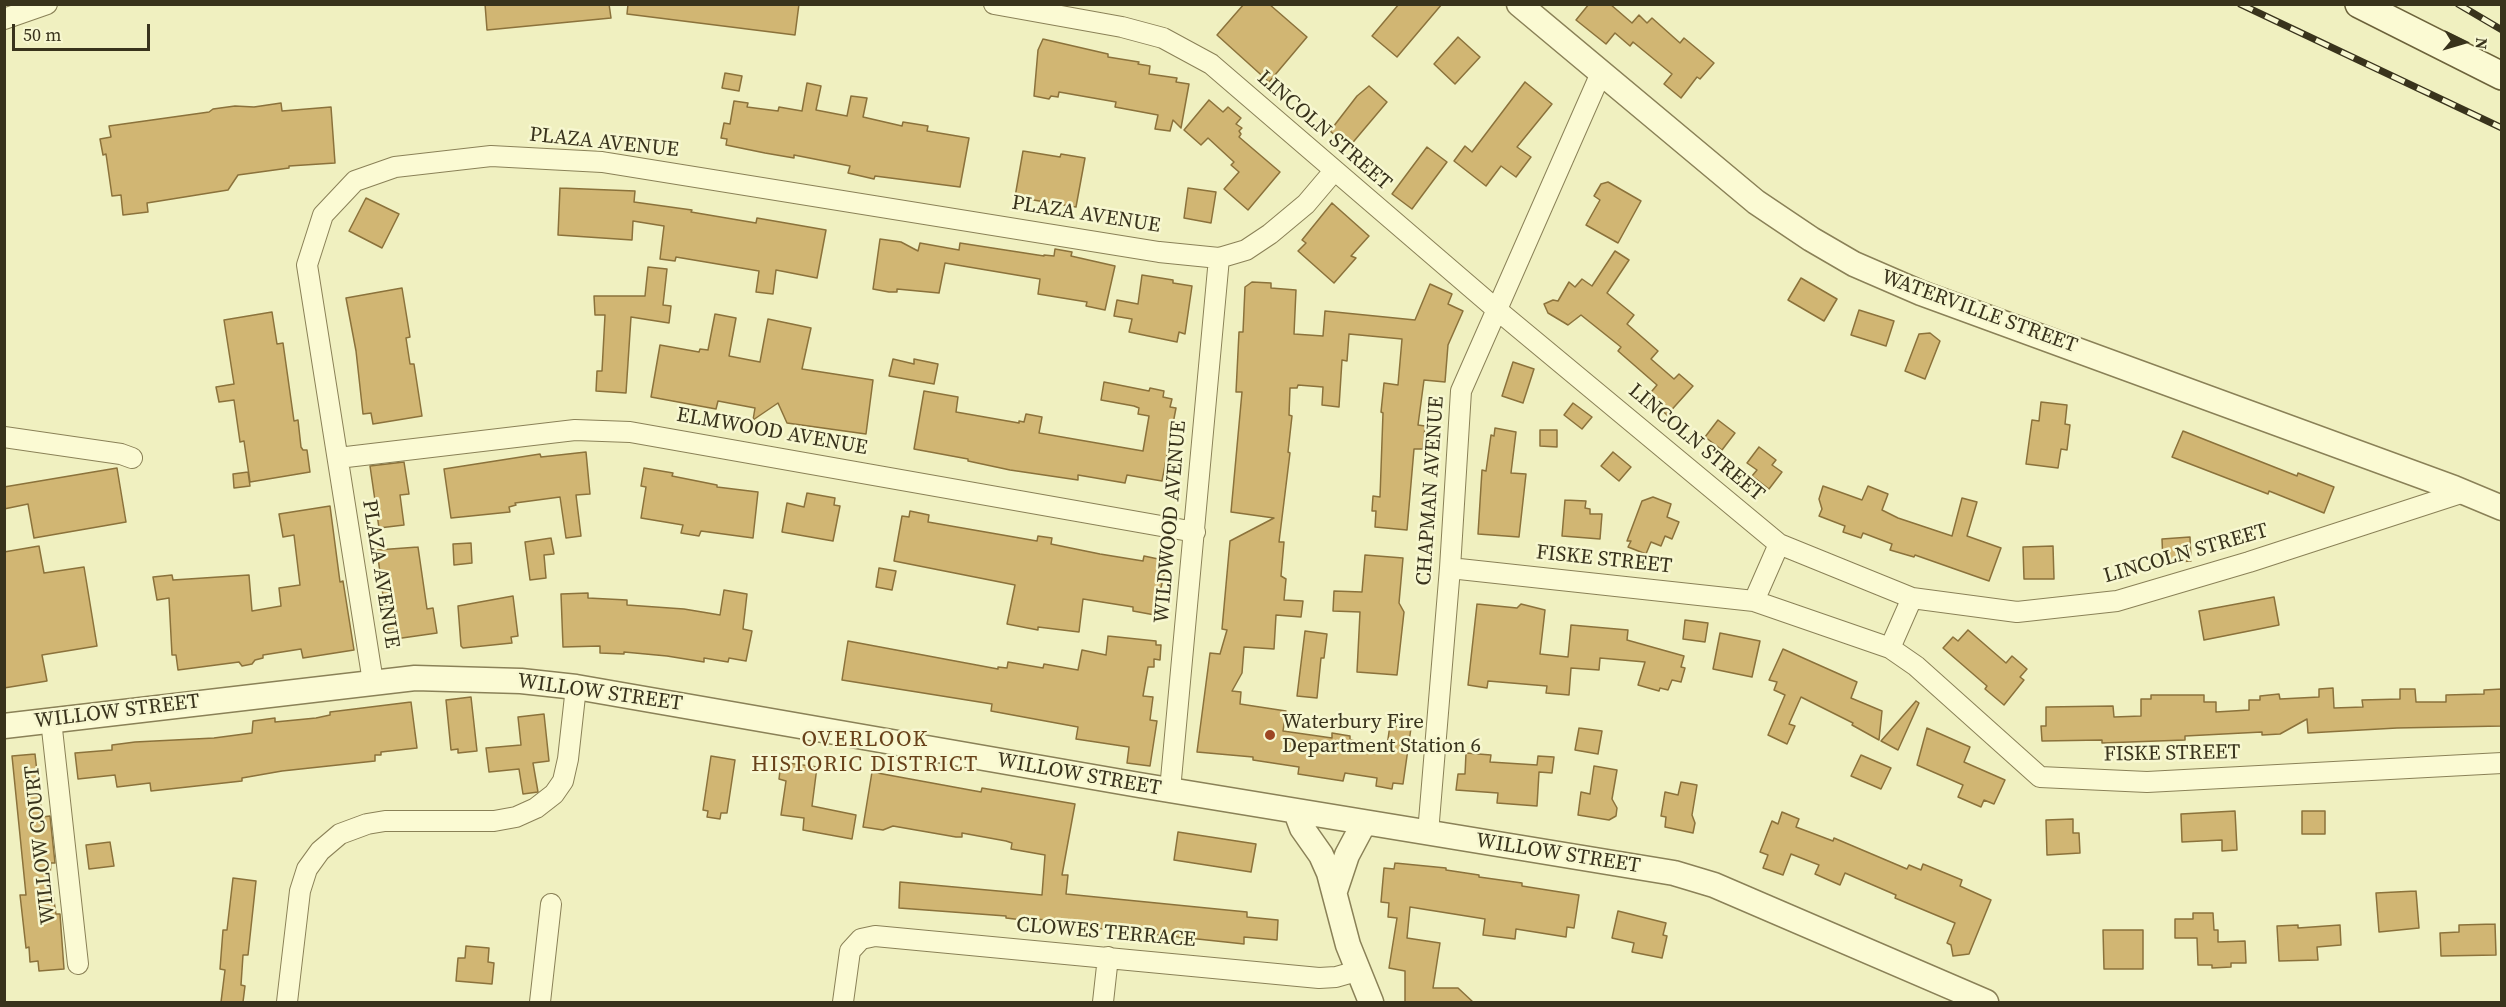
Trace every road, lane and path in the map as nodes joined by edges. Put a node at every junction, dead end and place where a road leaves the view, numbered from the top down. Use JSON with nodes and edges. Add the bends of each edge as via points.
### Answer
{"nodes":[{"id":1,"x":47,"y":4,"type":"edge"},
{"id":2,"x":993,"y":4,"type":"edge"},
{"id":3,"x":1519,"y":4,"type":"edge"},
{"id":4,"x":2359,"y":4,"type":"edge"},
{"id":5,"x":4,"y":19,"type":"edge"},
{"id":6,"x":1601,"y":73,"type":"junction"},
{"id":7,"x":2502,"y":76,"type":"edge"},
{"id":8,"x":1334,"y":171,"type":"junction"},
{"id":9,"x":1219,"y":258,"type":"junction"},
{"id":10,"x":1496,"y":309,"type":"junction"},
{"id":11,"x":4,"y":437,"type":"edge"},
{"id":12,"x":132,"y":458,"type":"dead end"},
{"id":13,"x":338,"y":458,"type":"junction"},
{"id":14,"x":2464,"y":492,"type":"junction"},
{"id":15,"x":2502,"y":508,"type":"edge"},
{"id":16,"x":1195,"y":532,"type":"junction"},
{"id":17,"x":1779,"y":544,"type":"junction"},
{"id":18,"x":1449,"y":568,"type":"junction"},
{"id":19,"x":1912,"y":598,"type":"junction"},
{"id":20,"x":1754,"y":601,"type":"junction"},
{"id":21,"x":1890,"y":648,"type":"junction"},
{"id":22,"x":373,"y":681,"type":"junction"},
{"id":23,"x":576,"y":687,"type":"junction"},
{"id":24,"x":51,"y":720,"type":"junction"},
{"id":25,"x":4,"y":726,"type":"edge"},
{"id":26,"x":2502,"y":763,"type":"edge"},
{"id":27,"x":1170,"y":790,"type":"junction"},
{"id":28,"x":1296,"y":812,"type":"junction"},
{"id":29,"x":1364,"y":823,"type":"junction"},
{"id":30,"x":1428,"y":833,"type":"junction"},
{"id":31,"x":1335,"y":891,"type":"junction"},
{"id":32,"x":551,"y":904,"type":"dead end"},
{"id":33,"x":1108,"y":957,"type":"junction"},
{"id":34,"x":78,"y":964,"type":"dead end"},
{"id":35,"x":1357,"y":971,"type":"junction"},
{"id":36,"x":1960,"y":997,"type":"edge"},
{"id":37,"x":287,"y":1002,"type":"edge"},
{"id":38,"x":540,"y":1002,"type":"edge"},
{"id":39,"x":843,"y":1002,"type":"edge"},
{"id":40,"x":1103,"y":1002,"type":"edge"},
{"id":41,"x":1371,"y":1002,"type":"edge"},
{"id":42,"x":1986,"y":1002,"type":"edge"}],
"edges":[{"from":1,"to":5,"type":"street"},
{"from":2,"to":8,"type":"street","name":"LINCOLN STREET","via":[[1163,38],[1211,64]]},
{"from":3,"to":6,"type":"street","name":"WATERVILLE STREET"},
{"from":4,"to":7,"type":"main road"},
{"from":6,"to":10,"type":"street","name":"CHAPMAN AVENUE"},
{"from":6,"to":14,"type":"street","name":"WATERVILLE STREET","via":[[1756,202],[1811,239],[1877,275]]},
{"from":8,"to":9,"type":"street","name":"PLAZA AVENUE","via":[[1306,204],[1270,234],[1246,250]]},
{"from":8,"to":10,"type":"street","name":"LINCOLN STREET"},
{"from":9,"to":13,"type":"street","name":"PLAZA AVENUE","via":[[1159,252],[602,162],[491,156],[395,167],[355,181],[323,215],[307,265]]},
{"from":9,"to":16,"type":"street","name":"WILDWOOD AVENUE"},
{"from":10,"to":17,"type":"street","name":"LINCOLN STREET"},
{"from":10,"to":18,"type":"street","name":"CHAPMAN AVENUE","via":[[1461,391]]},
{"from":11,"to":12,"type":"street"},
{"from":13,"to":16,"type":"street","name":"ELMWOOD AVENUE","via":[[574,430],[630,432]]},
{"from":13,"to":22,"type":"street","name":"PLAZA AVENUE"},
{"from":14,"to":15,"type":"street","name":"WATERVILLE STREET"},
{"from":14,"to":19,"type":"street","name":"LINCOLN STREET","via":[[2116,602],[2017,612]]},
{"from":16,"to":27,"type":"street","name":"WILDWOOD AVENUE"},
{"from":17,"to":19,"type":"street","name":"LINCOLN STREET"},
{"from":17,"to":20,"type":"street"},
{"from":18,"to":20,"type":"street","name":"FISKE STREET"},
{"from":18,"to":30,"type":"street","name":"CHAPMAN AVENUE"},
{"from":19,"to":21,"type":"street"},
{"from":20,"to":21,"type":"street","name":"FISKE STREET"},
{"from":21,"to":26,"type":"street","name":"FISKE STREET","via":[[1916,666],[2040,777],[2147,782]]},
{"from":22,"to":23,"type":"street","name":"WILLOW STREET","via":[[464,678]]},
{"from":22,"to":24,"type":"street","name":"WILLOW STREET"},
{"from":23,"to":27,"type":"street","name":"WILLOW STREET"},
{"from":23,"to":37,"type":"street","via":[[563,781],[536,808],[494,821],[367,824],[340,834],[320,850],[307,869],[300,891]]},
{"from":24,"to":25,"type":"street","name":"WILLOW STREET"},
{"from":24,"to":34,"type":"street","name":"WILLOW COURT"},
{"from":27,"to":28,"type":"street","name":"WILLOW STREET"},
{"from":28,"to":29,"type":"street","name":"WILLOW STREET"},
{"from":28,"to":31,"type":"street","via":[[1325,863]]},
{"from":29,"to":30,"type":"street","name":"WILLOW STREET"},
{"from":29,"to":31,"type":"street","via":[[1347,855]]},
{"from":30,"to":36,"type":"street","name":"WILLOW STREET","via":[[1644,868],[1714,885]]},
{"from":31,"to":35,"type":"street"},
{"from":32,"to":38,"type":"street"},
{"from":33,"to":35,"type":"street","name":"CLOWES TERRACE","via":[[1319,978]]},
{"from":33,"to":39,"type":"street","name":"CLOWES TERRACE","via":[[884,936],[861,939],[853,946],[847,965]]},
{"from":33,"to":40,"type":"street"},
{"from":35,"to":41,"type":"street"},
{"from":36,"to":42,"type":"street","name":"WILLOW STREET"}]}
